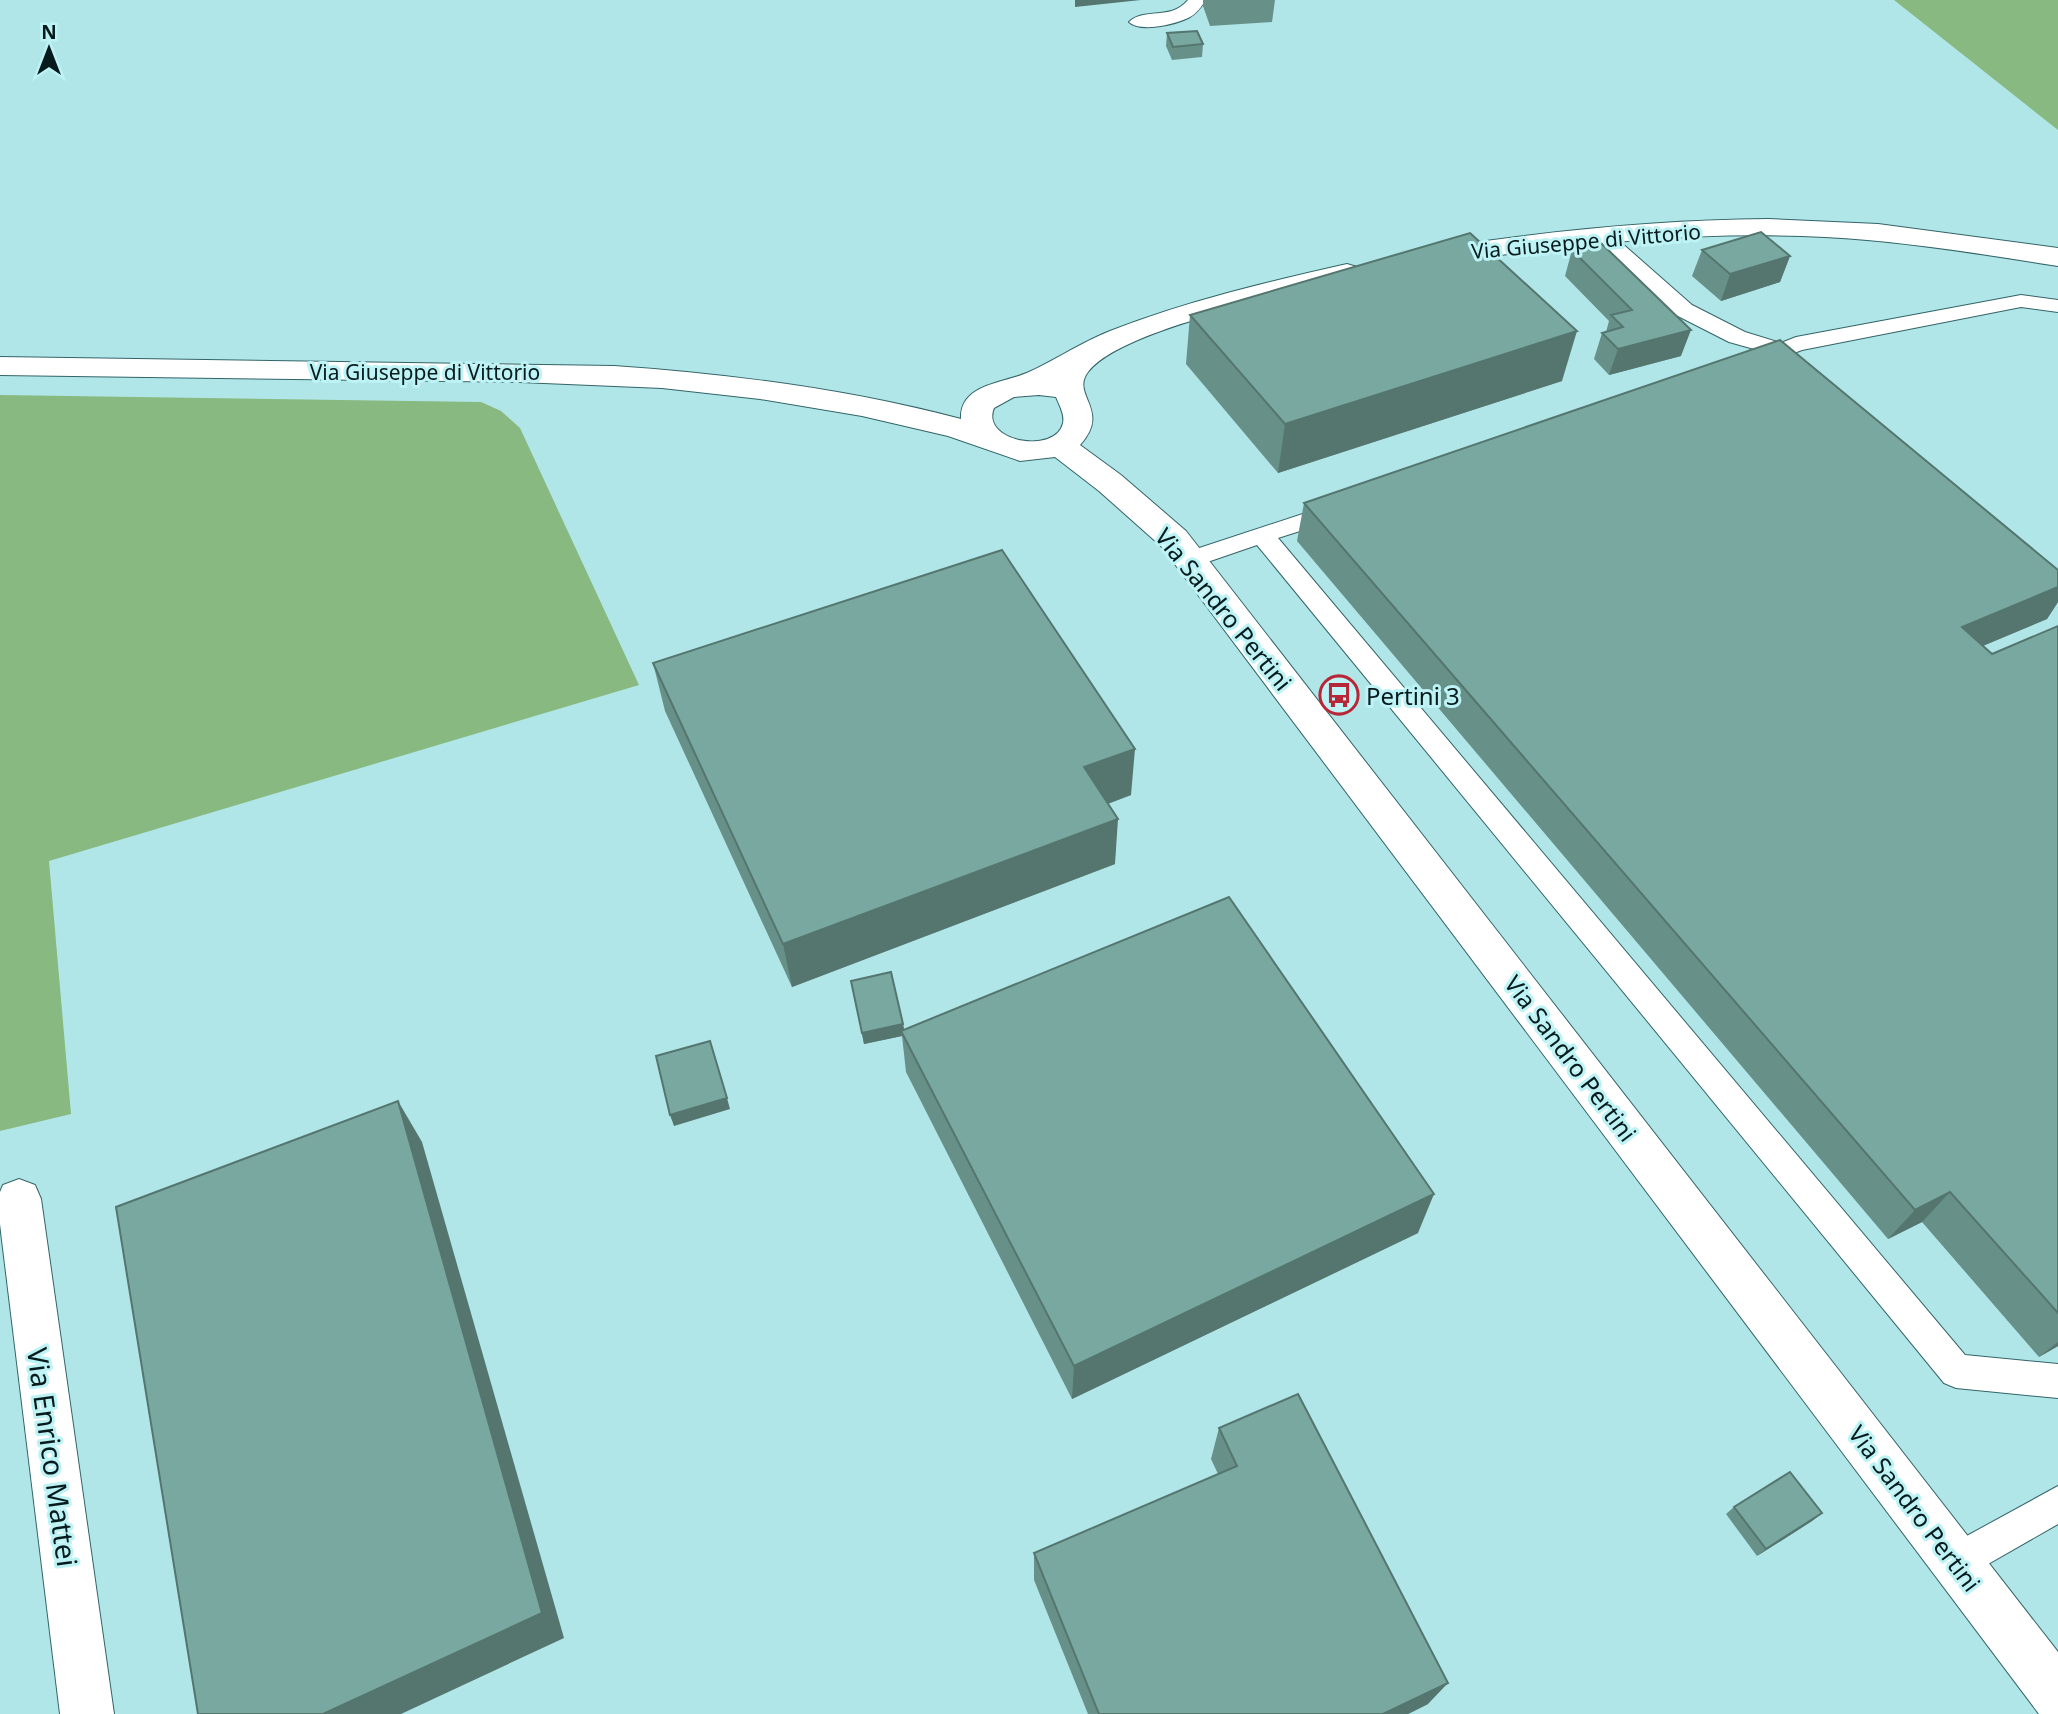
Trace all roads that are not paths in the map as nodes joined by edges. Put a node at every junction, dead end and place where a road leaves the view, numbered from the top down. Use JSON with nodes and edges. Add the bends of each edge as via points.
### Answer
{"nodes":[{"id":1,"x":1197,"y":0,"type":"edge"},
{"id":2,"x":1138,"y":22,"type":"dead end"},
{"id":3,"x":1602,"y":236,"type":"junction"},
{"id":4,"x":2058,"y":257,"type":"edge"},
{"id":5,"x":1412,"y":261,"type":"edge"},
{"id":6,"x":1370,"y":268,"type":"edge"},
{"id":7,"x":2058,"y":306,"type":"edge"},
{"id":8,"x":1782,"y":355,"type":"junction"},
{"id":9,"x":1086,"y":356,"type":"junction"},
{"id":10,"x":0,"y":366,"type":"edge"},
{"id":11,"x":1756,"y":368,"type":"edge"},
{"id":12,"x":1028,"y":384,"type":"junction"},
{"id":13,"x":1812,"y":384,"type":"edge"},
{"id":14,"x":1073,"y":400,"type":"junction"},
{"id":15,"x":983,"y":401,"type":"junction"},
{"id":16,"x":847,"y":404,"type":"junction"},
{"id":17,"x":987,"y":438,"type":"junction"},
{"id":18,"x":1059,"y":445,"type":"junction"},
{"id":19,"x":1353,"y":505,"type":"edge"},
{"id":20,"x":1262,"y":536,"type":"junction"},
{"id":21,"x":1190,"y":560,"type":"junction"},
{"id":22,"x":19,"y":1199,"type":"dead end"},
{"id":23,"x":2058,"y":1381,"type":"edge"},
{"id":24,"x":2058,"y":1504,"type":"edge"},
{"id":25,"x":1956,"y":1562,"type":"junction"},
{"id":26,"x":2058,"y":1695,"type":"edge"},
{"id":27,"x":87,"y":1714,"type":"edge"}],
"edges":[{"from":1,"to":2,"type":"lane","via":[[1193,9],[1180,16]]},
{"from":3,"to":4,"type":"street","name":"Via Giuseppe di Vittorio","via":[[1820,229]]},
{"from":3,"to":5,"type":"street","name":"Via Giuseppe di Vittorio"},
{"from":3,"to":8,"type":"lane","via":[[1684,310]]},
{"from":6,"to":9,"type":"street","name":"Via Giuseppe di Vittorio","via":[[1210,308],[1119,339]]},
{"from":7,"to":8,"type":"lane","via":[[2021,301],[1796,344]]},
{"from":8,"to":11,"type":"lane"},
{"from":8,"to":13,"type":"lane"},
{"from":9,"to":12,"type":"street","name":"Via Giuseppe di Vittorio"},
{"from":9,"to":14,"type":"street","via":[[1069,378]]},
{"from":10,"to":16,"type":"street","name":"Via Giuseppe di Vittorio","via":[[598,374],[710,383]]},
{"from":12,"to":14,"type":"street","via":[[1053,389]]},
{"from":12,"to":15,"type":"street","name":"Via Giuseppe di Vittorio","via":[[1002,388]]},
{"from":14,"to":18,"type":"street","via":[[1079,409],[1078,429]]},
{"from":15,"to":16,"type":"street","name":"Via Giuseppe di Vittorio"},
{"from":15,"to":17,"type":"street","via":[[976,420]]},
{"from":16,"to":17,"type":"street","name":"Via Giuseppe di Vittorio"},
{"from":17,"to":18,"type":"street","name":"Via Giuseppe di Vittorio","via":[[1013,450]]},
{"from":18,"to":21,"type":"street","name":"Via Sandro Pertini","via":[[1174,539]]},
{"from":19,"to":20,"type":"lane"},
{"from":20,"to":21,"type":"lane"},
{"from":20,"to":23,"type":"lane","via":[[1956,1371]]},
{"from":21,"to":25,"type":"street","name":"Via Sandro Pertini"},
{"from":22,"to":27,"type":"street","name":"Via Enrico Mattei"},
{"from":24,"to":25,"type":"lane"},
{"from":25,"to":26,"type":"street","name":"Via Sandro Pertini"}]}
